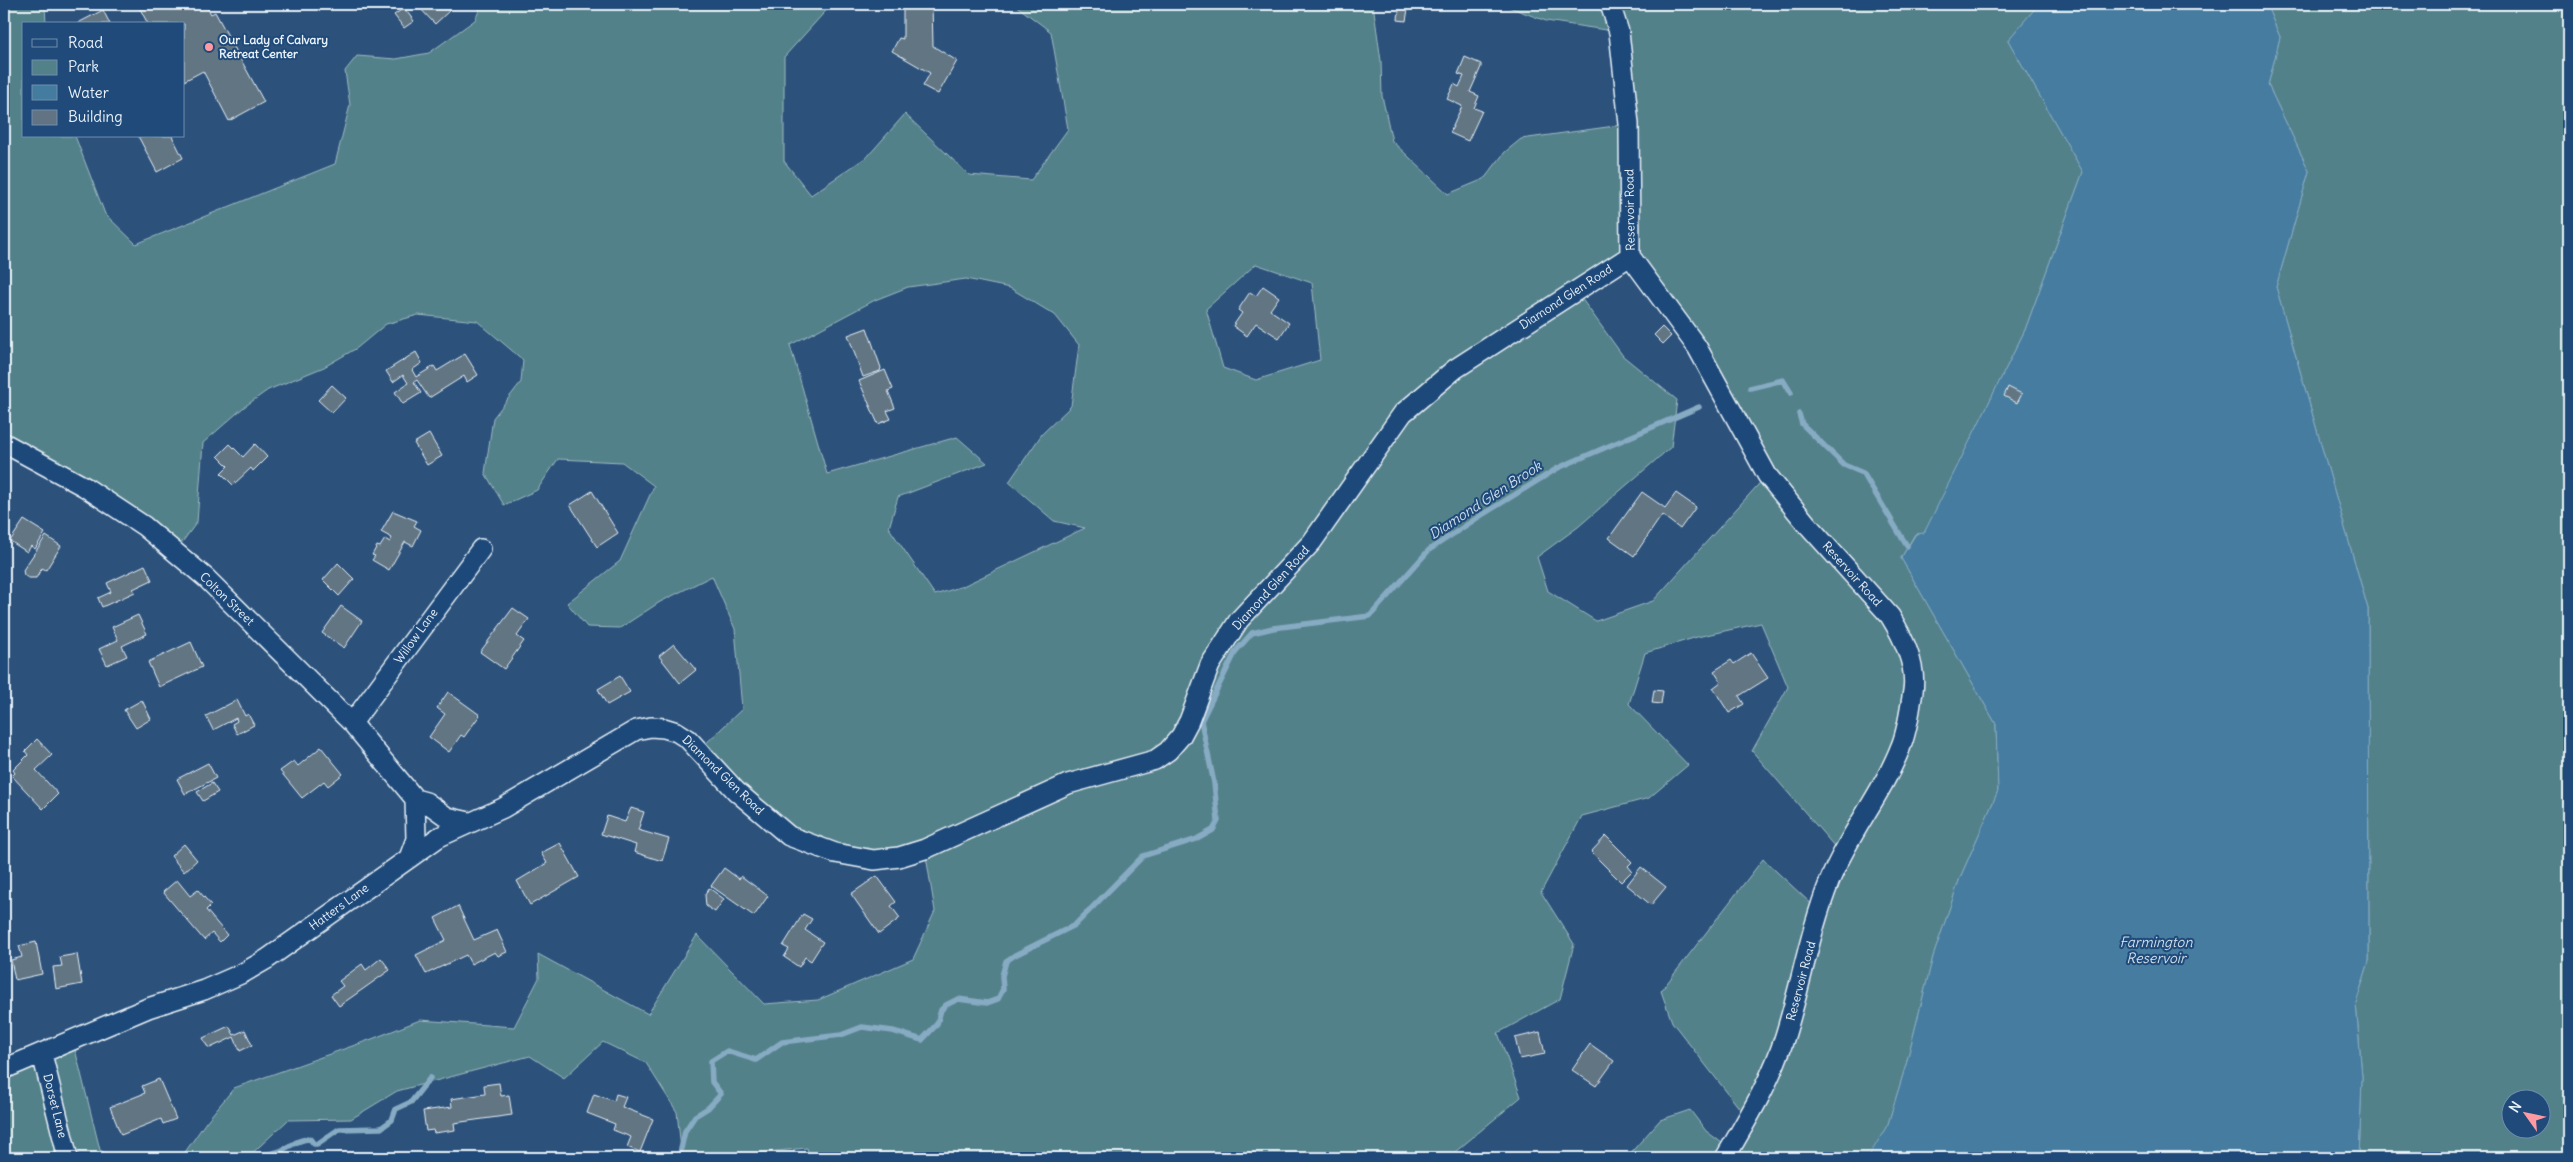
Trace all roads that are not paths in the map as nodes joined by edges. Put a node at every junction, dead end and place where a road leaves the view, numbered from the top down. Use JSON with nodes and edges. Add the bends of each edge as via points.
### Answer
{"nodes":[{"id":1,"x":1610,"y":4,"type":"edge"},
{"id":2,"x":1630,"y":256,"type":"junction"},
{"id":3,"x":4,"y":443,"type":"edge"},
{"id":4,"x":480,"y":549,"type":"dead end"},
{"id":5,"x":352,"y":723,"type":"junction"},
{"id":6,"x":664,"y":728,"type":"joint"},
{"id":7,"x":415,"y":798,"type":"junction"},
{"id":8,"x":469,"y":822,"type":"junction"},
{"id":9,"x":410,"y":855,"type":"junction"},
{"id":10,"x":42,"y":1054,"type":"junction"},
{"id":11,"x":4,"y":1069,"type":"edge"},
{"id":12,"x":68,"y":1158,"type":"edge"},
{"id":13,"x":1725,"y":1158,"type":"edge"}],
"edges":[{"from":1,"to":2,"type":"street","name":"Reservoir Road","via":[[1619,32],[1629,124]]},
{"from":2,"to":6,"type":"street","name":"Diamond Glen Road","via":[[1455,369],[1404,413],[1312,542],[1239,620],[1210,665],[1181,736],[1155,760],[1068,784],[925,850],[874,860],[835,853],[789,836],[736,791],[688,739]]},
{"from":2,"to":13,"type":"street","name":"Reservoir Road","via":[[1697,347],[1767,475],[1890,616],[1901,633],[1912,675],[1913,688],[1901,746],[1829,881],[1785,1038],[1752,1110]]},
{"from":3,"to":5,"type":"street","name":"Colton Street","via":[[85,487],[144,526],[210,583]]},
{"from":4,"to":5,"type":"street","name":"Willow Lane"},
{"from":5,"to":7,"type":"street","name":"Colton Street"},
{"from":6,"to":8,"type":"street","name":"Hatters Lane","via":[[636,730],[504,808]]},
{"from":7,"to":8,"type":"street","name":"Colton Street","via":[[447,817]]},
{"from":7,"to":9,"type":"street","via":[[417,829]]},
{"from":8,"to":9,"type":"street","name":"Hatters Lane"},
{"from":9,"to":10,"type":"street","name":"Hatters Lane","via":[[243,973],[148,1008]]},
{"from":10,"to":11,"type":"street","name":"Hatters Lane"},
{"from":10,"to":12,"type":"street","name":"Dorset Lane"}]}
